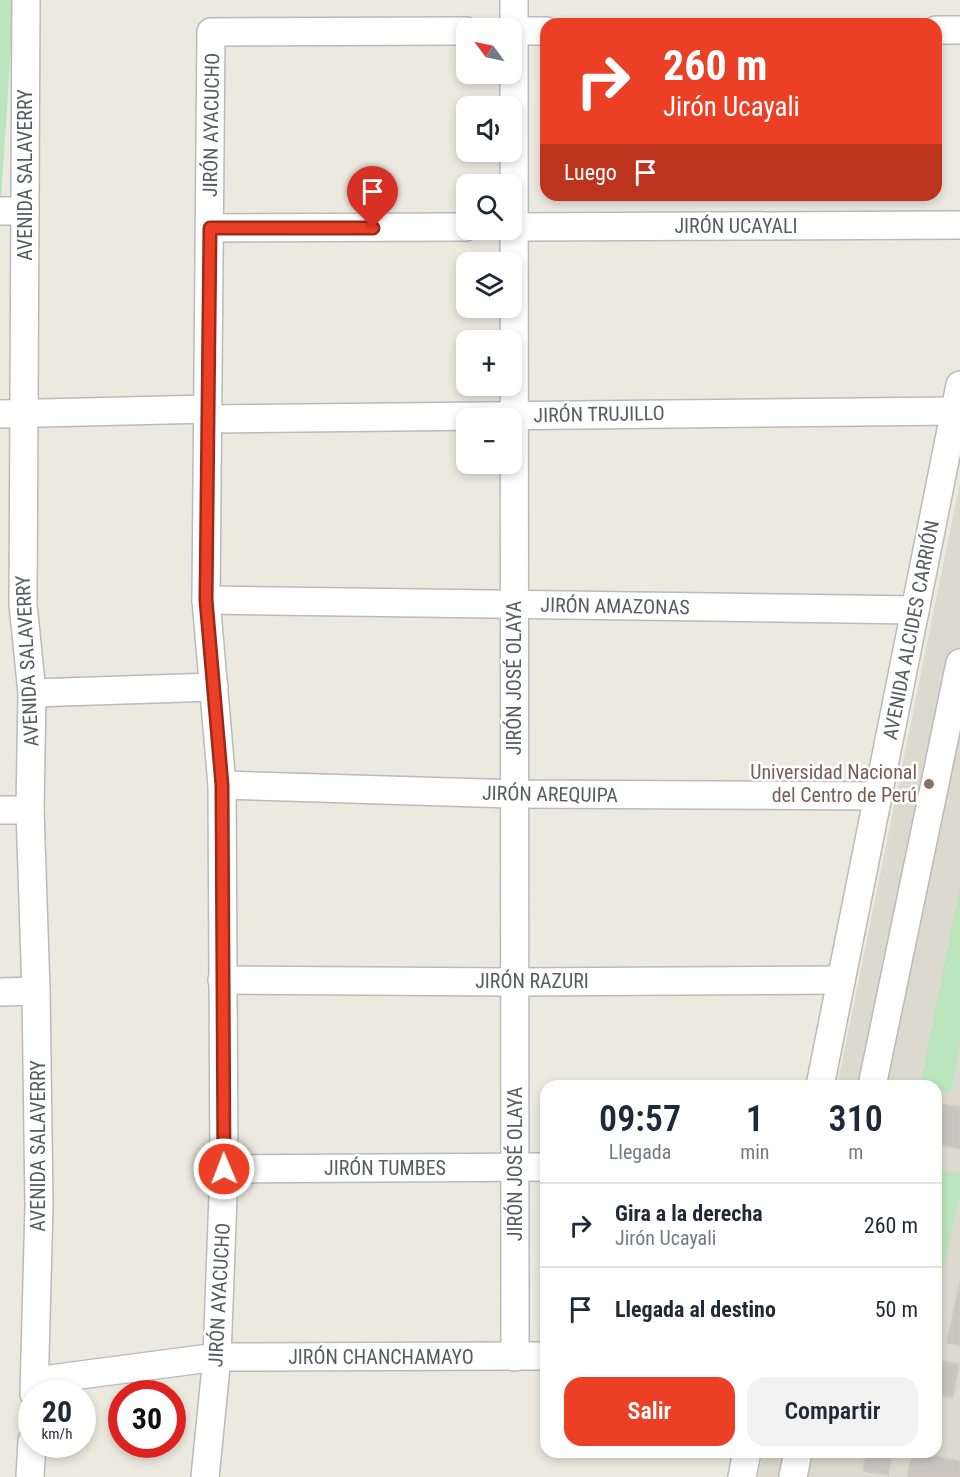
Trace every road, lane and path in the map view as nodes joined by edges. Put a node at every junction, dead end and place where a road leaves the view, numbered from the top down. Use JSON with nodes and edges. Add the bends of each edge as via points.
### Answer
{"nodes":[{"id":1,"x":26,"y":0,"type":"edge"},
{"id":2,"x":514,"y":0,"type":"edge"},
{"id":3,"x":513,"y":18,"type":"edge"},
{"id":4,"x":942,"y":30,"type":"edge"},
{"id":5,"x":960,"y":30,"type":"edge"},
{"id":6,"x":456,"y":31,"type":"edge"},
{"id":7,"x":522,"y":31,"type":"edge"},
{"id":8,"x":540,"y":31,"type":"edge"},
{"id":9,"x":513,"y":84,"type":"edge"},
{"id":10,"x":513,"y":174,"type":"edge"},
{"id":11,"x":12,"y":211,"type":"edge"},
{"id":12,"x":960,"y":225,"type":"edge"},
{"id":13,"x":456,"y":227,"type":"edge"},
{"id":14,"x":522,"y":227,"type":"edge"},
{"id":15,"x":210,"y":228,"type":"junction"},
{"id":16,"x":513,"y":240,"type":"edge"},
{"id":17,"x":957,"y":398,"type":"edge"},
{"id":18,"x":514,"y":408,"type":"edge"},
{"id":19,"x":11,"y":413,"type":"edge"},
{"id":20,"x":208,"y":414,"type":"junction"},
{"id":21,"x":456,"y":415,"type":"edge"},
{"id":22,"x":522,"y":415,"type":"edge"},
{"id":23,"x":514,"y":474,"type":"edge"},
{"id":24,"x":206,"y":600,"type":"junction"},
{"id":25,"x":11,"y":604,"type":"edge"},
{"id":26,"x":514,"y":604,"type":"junction"},
{"id":27,"x":915,"y":610,"type":"junction"},
{"id":28,"x":960,"y":663,"type":"edge"},
{"id":29,"x":214,"y":687,"type":"junction"},
{"id":30,"x":32,"y":693,"type":"junction"},
{"id":31,"x":222,"y":785,"type":"junction"},
{"id":32,"x":514,"y":794,"type":"junction"},
{"id":33,"x":878,"y":796,"type":"junction"},
{"id":34,"x":0,"y":810,"type":"edge"},
{"id":35,"x":30,"y":810,"type":"junction"},
{"id":36,"x":222,"y":980,"type":"junction"},
{"id":37,"x":841,"y":980,"type":"junction"},
{"id":38,"x":515,"y":982,"type":"junction"},
{"id":39,"x":36,"y":991,"type":"junction"},
{"id":40,"x":0,"y":992,"type":"edge"},
{"id":41,"x":821,"y":1080,"type":"edge"},
{"id":42,"x":873,"y":1080,"type":"edge"},
{"id":43,"x":515,"y":1167,"type":"junction"},
{"id":44,"x":540,"y":1167,"type":"edge"},
{"id":45,"x":224,"y":1169,"type":"junction"},
{"id":46,"x":540,"y":1356,"type":"edge"},
{"id":47,"x":217,"y":1357,"type":"junction"},
{"id":48,"x":515,"y":1357,"type":"junction"},
{"id":49,"x":34,"y":1380,"type":"edge"},
{"id":50,"x":77,"y":1380,"type":"edge"},
{"id":51,"x":31,"y":1458,"type":"edge"},
{"id":52,"x":746,"y":1458,"type":"edge"},
{"id":53,"x":797,"y":1458,"type":"edge"},
{"id":54,"x":30,"y":1477,"type":"edge"},
{"id":55,"x":205,"y":1477,"type":"edge"},
{"id":56,"x":742,"y":1477,"type":"edge"},
{"id":57,"x":793,"y":1477,"type":"edge"}],
"edges":[{"from":1,"to":11,"type":"street","name":"AVENIDA SALAVERRY"},
{"from":2,"to":3,"type":"street","name":"JIRÓN JOSÉ OLAYA"},
{"from":4,"to":5,"type":"street"},
{"from":6,"to":15,"type":"street","name":"JIRÓN AYACUCHO","via":[[212,32]]},
{"from":7,"to":8,"type":"street"},
{"from":9,"to":10,"type":"street","name":"JIRÓN JOSÉ OLAYA"},
{"from":11,"to":19,"type":"street","name":"AVENIDA SALAVERRY"},
{"from":12,"to":14,"type":"street","name":"JIRÓN UCAYALI"},
{"from":13,"to":15,"type":"street"},
{"from":15,"to":20,"type":"street","name":"JIRÓN AYACUCHO"},
{"from":16,"to":18,"type":"street","name":"JIRÓN JOSÉ OLAYA"},
{"from":17,"to":22,"type":"street","name":"JIRÓN TRUJILLO"},
{"from":17,"to":27,"type":"street","name":"AVENIDA ALCIDES CARRIÓN"},
{"from":19,"to":20,"type":"street","name":"JIRÓN TRUJILLO"},
{"from":19,"to":25,"type":"street","name":"AVENIDA SALAVERRY"},
{"from":20,"to":21,"type":"street","name":"JIRÓN TRUJILLO"},
{"from":20,"to":24,"type":"street","name":"JIRÓN AYACUCHO"},
{"from":23,"to":26,"type":"street","name":"JIRÓN JOSÉ OLAYA"},
{"from":24,"to":26,"type":"street","name":"JIRÓN AMAZONAS"},
{"from":24,"to":29,"type":"street","name":"JIRÓN AYACUCHO"},
{"from":25,"to":30,"type":"street","name":"AVENIDA SALAVERRY"},
{"from":26,"to":27,"type":"street","name":"JIRÓN AMAZONAS"},
{"from":26,"to":32,"type":"street","name":"JIRÓN JOSÉ OLAYA"},
{"from":27,"to":33,"type":"street","name":"AVENIDA ALCIDES CARRIÓN"},
{"from":28,"to":42,"type":"street"},
{"from":29,"to":30,"type":"street"},
{"from":29,"to":31,"type":"street","name":"JIRÓN AYACUCHO"},
{"from":30,"to":35,"type":"street","name":"AVENIDA SALAVERRY"},
{"from":31,"to":32,"type":"street","name":"JIRÓN AREQUIPA"},
{"from":31,"to":36,"type":"street","name":"JIRÓN AYACUCHO"},
{"from":32,"to":33,"type":"street","name":"JIRÓN AREQUIPA"},
{"from":32,"to":38,"type":"street","name":"JIRÓN JOSÉ OLAYA"},
{"from":33,"to":37,"type":"street","name":"AVENIDA ALCIDES CARRIÓN"},
{"from":34,"to":35,"type":"street"},
{"from":35,"to":39,"type":"street","name":"AVENIDA SALAVERRY"},
{"from":36,"to":38,"type":"street","name":"JIRÓN RAZURI"},
{"from":36,"to":45,"type":"street","name":"JIRÓN AYACUCHO"},
{"from":37,"to":38,"type":"street","name":"JIRÓN RAZURI"},
{"from":37,"to":41,"type":"street","name":"AVENIDA ALCIDES CARRIÓN"},
{"from":38,"to":43,"type":"street","name":"JIRÓN JOSÉ OLAYA"},
{"from":39,"to":40,"type":"street"},
{"from":39,"to":49,"type":"street","name":"AVENIDA SALAVERRY","via":[[39,1205]]},
{"from":43,"to":44,"type":"street","name":"JIRÓN TUMBES"},
{"from":43,"to":45,"type":"street","name":"JIRÓN TUMBES"},
{"from":43,"to":48,"type":"street","name":"JIRÓN JOSÉ OLAYA"},
{"from":45,"to":47,"type":"street","name":"JIRÓN AYACUCHO"},
{"from":46,"to":48,"type":"street","name":"JIRÓN CHANCHAMAYO"},
{"from":47,"to":48,"type":"street","name":"JIRÓN CHANCHAMAYO"},
{"from":47,"to":50,"type":"street","name":"JIRÓN CHANCHAMAYO"},
{"from":47,"to":55,"type":"street","name":"JIRÓN AYACUCHO"},
{"from":51,"to":54,"type":"street"},
{"from":52,"to":56,"type":"street"},
{"from":53,"to":57,"type":"street"}]}
